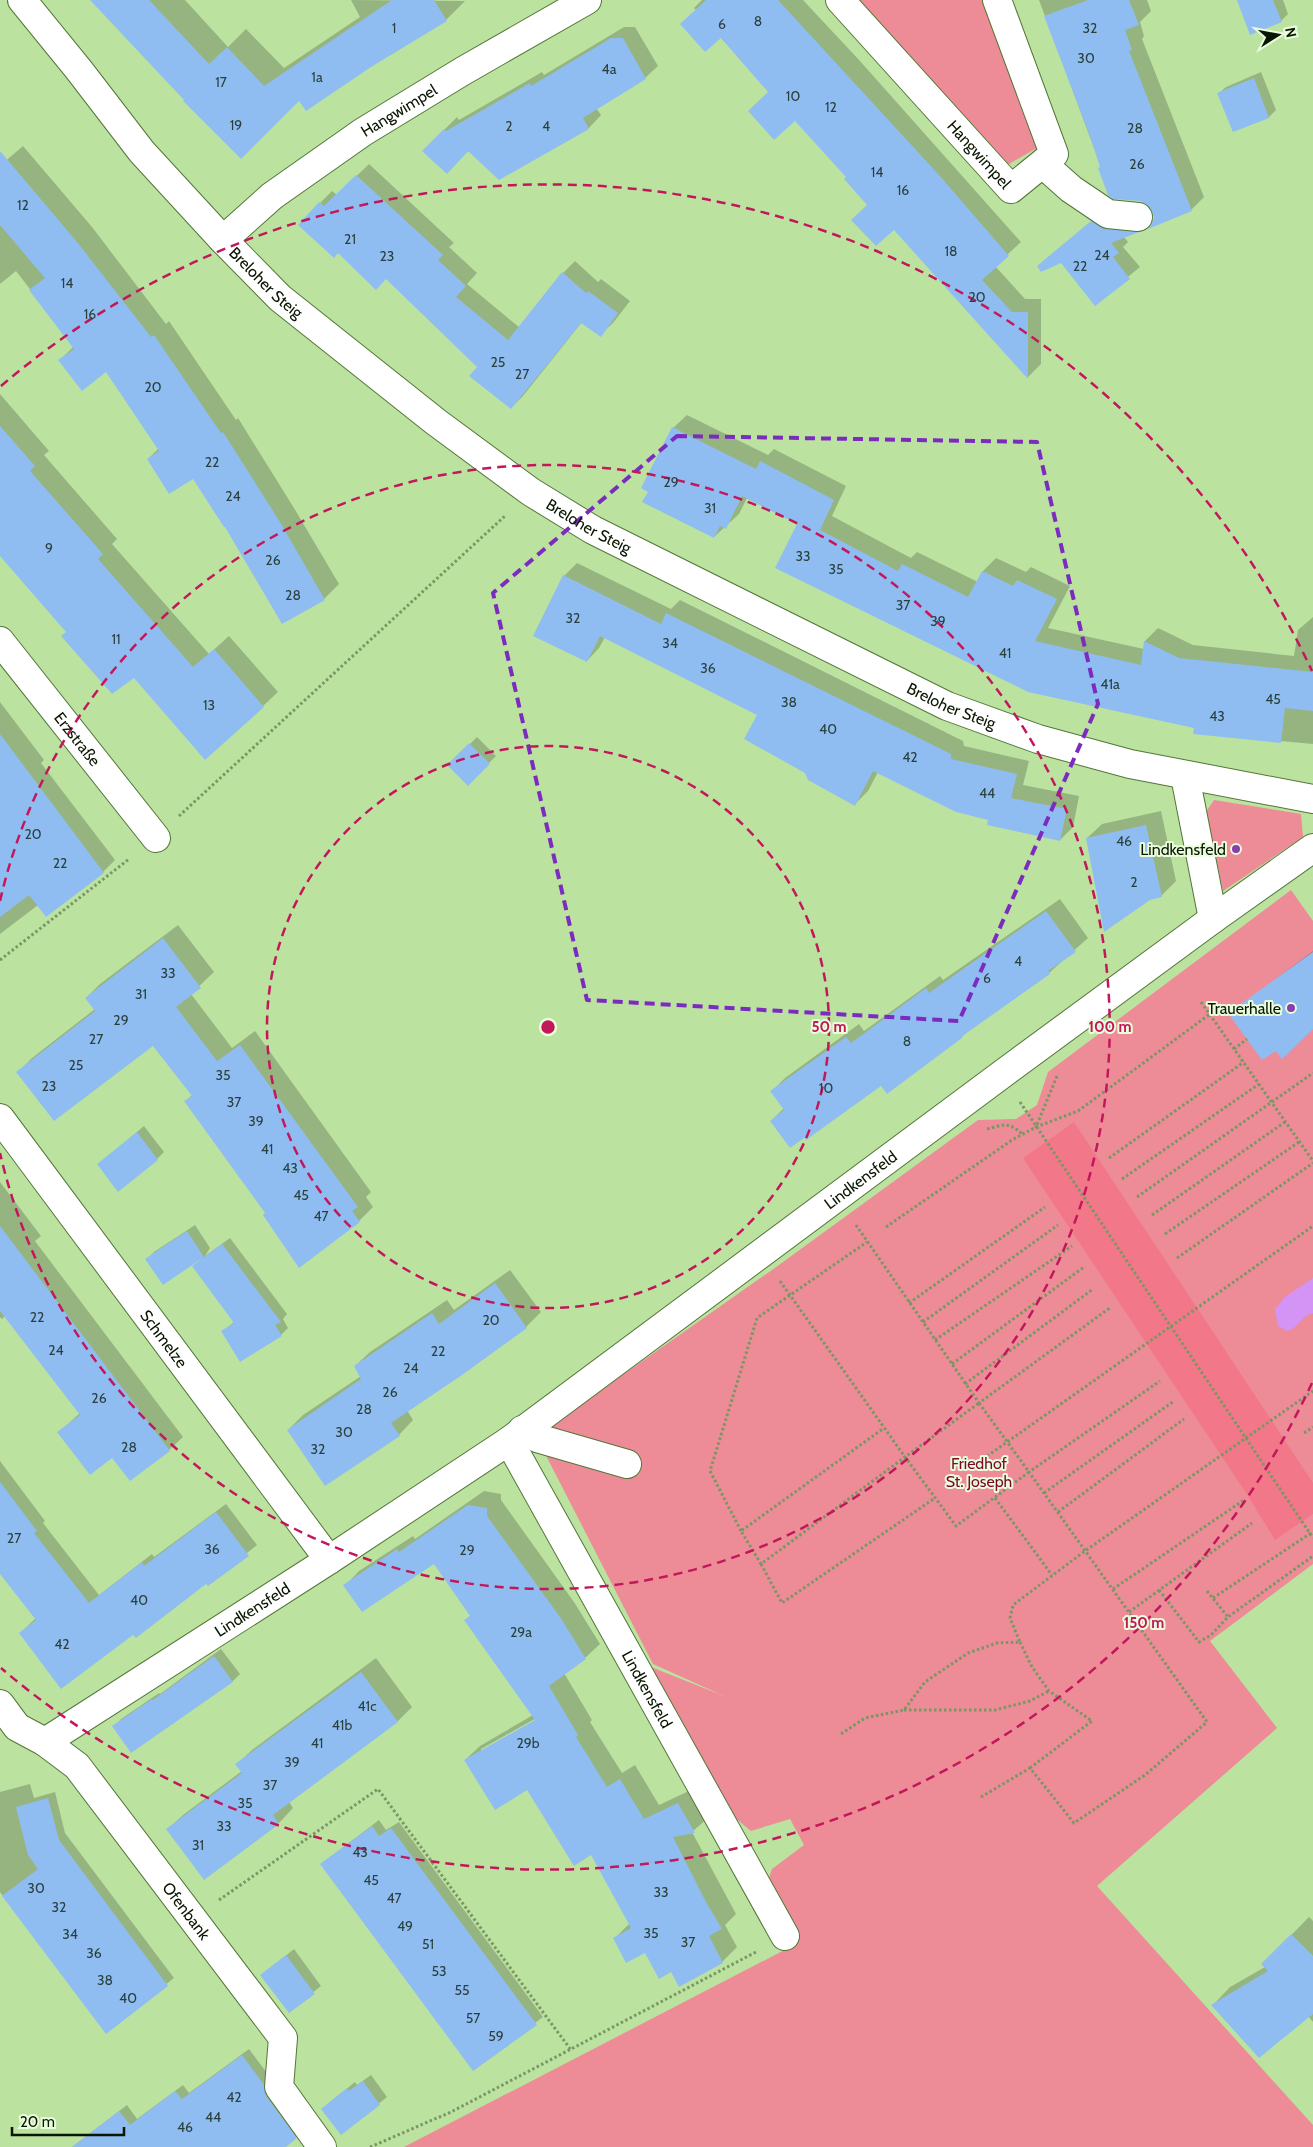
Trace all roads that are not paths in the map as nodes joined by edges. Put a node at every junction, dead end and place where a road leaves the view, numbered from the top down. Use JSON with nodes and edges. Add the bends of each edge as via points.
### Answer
{"nodes":[{"id":1,"x":22,"y":0,"type":"edge"},
{"id":2,"x":587,"y":0,"type":"edge"},
{"id":3,"x":840,"y":0,"type":"edge"},
{"id":4,"x":997,"y":0,"type":"edge"},
{"id":5,"x":1043,"y":164,"type":"junction"},
{"id":6,"x":1138,"y":217,"type":"dead end"},
{"id":7,"x":222,"y":240,"type":"junction"},
{"id":8,"x":0,"y":641,"type":"edge"},
{"id":9,"x":1185,"y":776,"type":"junction"},
{"id":10,"x":1313,"y":798,"type":"edge"},
{"id":11,"x":156,"y":838,"type":"road end"},
{"id":12,"x":1313,"y":848,"type":"edge"},
{"id":13,"x":1213,"y":919,"type":"junction"},
{"id":14,"x":0,"y":1118,"type":"edge"},
{"id":15,"x":515,"y":1436,"type":"junction"},
{"id":16,"x":627,"y":1464,"type":"dead end"},
{"id":17,"x":329,"y":1560,"type":"junction"},
{"id":18,"x":0,"y":1704,"type":"edge"},
{"id":19,"x":45,"y":1742,"type":"junction"},
{"id":20,"x":785,"y":1936,"type":"road end"},
{"id":21,"x":322,"y":2147,"type":"edge"}],
"edges":[{"from":1,"to":7,"type":"street","name":"Breloher Steig","via":[[142,152]]},
{"from":2,"to":7,"type":"street","name":"Hangwimpel","via":[[363,132],[272,196]]},
{"from":3,"to":5,"type":"street","name":"Hangwimpel","via":[[1011,189]]},
{"from":4,"to":5,"type":"street","via":[[1054,154]]},
{"from":5,"to":6,"type":"street","via":[[1071,189],[1108,214]]},
{"from":7,"to":9,"type":"street","name":"Breloher Steig","via":[[280,298],[436,422],[531,492],[594,530],[947,706],[1038,739]]},
{"from":8,"to":11,"type":"street","name":"Erzstraße"},
{"from":9,"to":10,"type":"street","name":"Breloher Steig"},
{"from":9,"to":13,"type":"street"},
{"from":12,"to":13,"type":"street","name":"Lindkensfeld"},
{"from":13,"to":15,"type":"street","name":"Lindkensfeld"},
{"from":14,"to":17,"type":"street","name":"Schmelze"},
{"from":15,"to":16,"type":"street","via":[[537,1438]]},
{"from":15,"to":17,"type":"street","name":"Lindkensfeld"},
{"from":15,"to":20,"type":"street","name":"Lindkensfeld"},
{"from":17,"to":19,"type":"street","name":"Lindkensfeld"},
{"from":18,"to":19,"type":"street","name":"Ofenbank","via":[[17,1726]]},
{"from":19,"to":21,"type":"street","name":"Ofenbank","via":[[77,1766],[283,2038],[279,2087]]}]}
